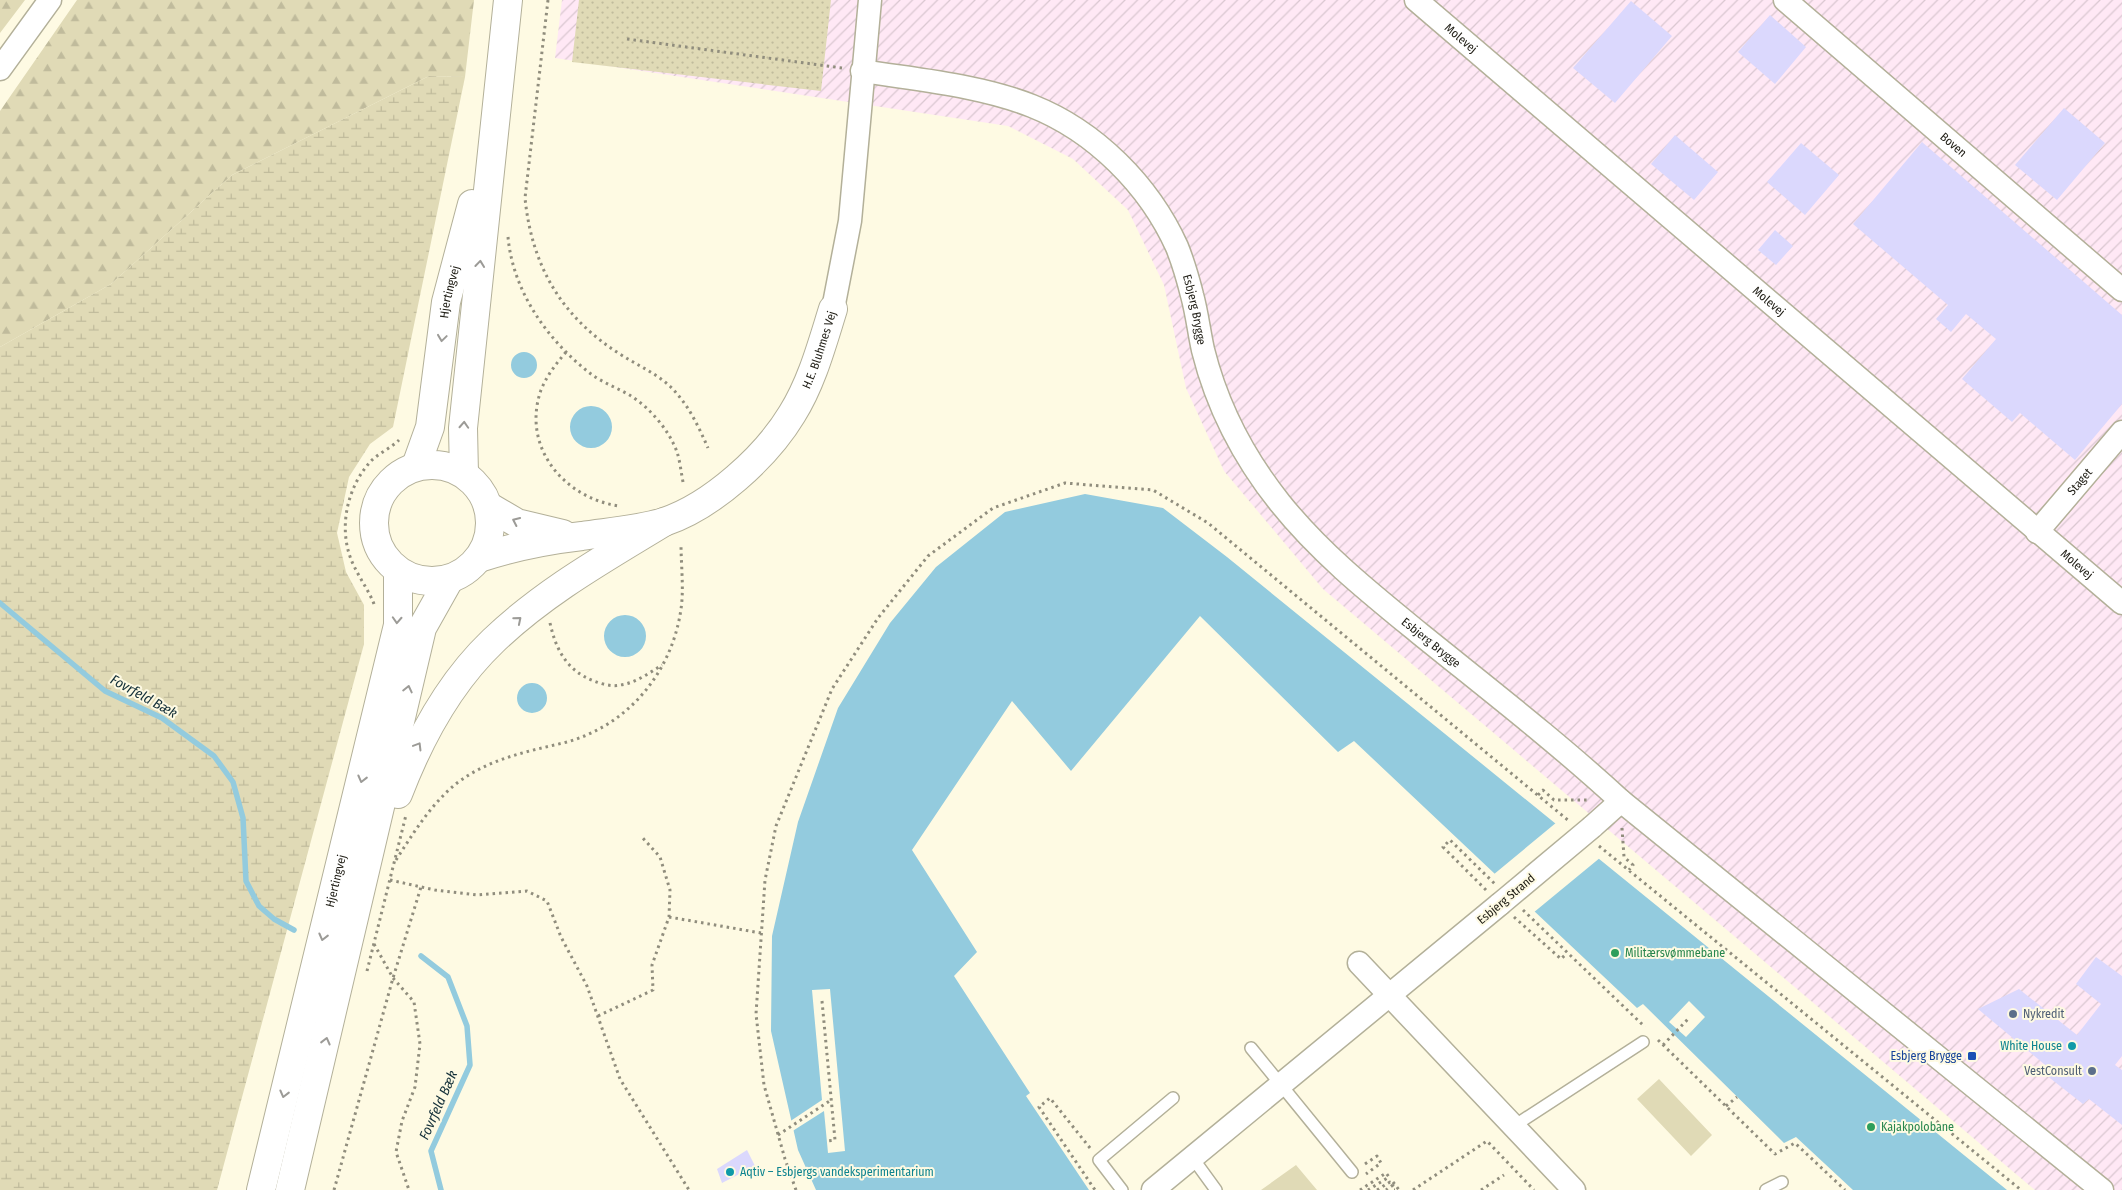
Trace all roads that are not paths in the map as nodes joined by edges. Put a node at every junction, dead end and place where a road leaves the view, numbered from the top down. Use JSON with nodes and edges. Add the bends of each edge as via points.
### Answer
{"nodes":[{"id":1,"x":50,"y":0,"type":"edge"},
{"id":2,"x":508,"y":0,"type":"edge"},
{"id":3,"x":870,"y":0,"type":"edge"},
{"id":4,"x":1416,"y":0,"type":"edge"},
{"id":5,"x":1799,"y":4,"type":"edge"},
{"id":6,"x":1441,"y":7,"type":"edge"},
{"id":7,"x":0,"y":69,"type":"edge"},
{"id":8,"x":862,"y":71,"type":"junction"},
{"id":9,"x":495,"y":121,"type":"junction"},
{"id":10,"x":2122,"y":290,"type":"edge"},
{"id":11,"x":834,"y":309,"type":"joint"},
{"id":12,"x":2122,"y":432,"type":"edge"},
{"id":13,"x":416,"y":466,"type":"junction"},
{"id":14,"x":464,"y":474,"type":"junction"},
{"id":15,"x":488,"y":506,"type":"junction"},
{"id":16,"x":664,"y":522,"type":"junction"},
{"id":17,"x":2037,"y":532,"type":"junction"},
{"id":18,"x":580,"y":536,"type":"junction"},
{"id":19,"x":479,"y":558,"type":"junction"},
{"id":20,"x":398,"y":572,"type":"junction"},
{"id":21,"x":449,"y":580,"type":"junction"},
{"id":22,"x":2122,"y":603,"type":"edge"},
{"id":23,"x":1621,"y":801,"type":"junction"},
{"id":24,"x":1359,"y":963,"type":"dead end"},
{"id":25,"x":338,"y":992,"type":"junction"},
{"id":26,"x":1389,"y":995,"type":"junction"},
{"id":27,"x":1643,"y":1042,"type":"dead end"},
{"id":28,"x":1251,"y":1048,"type":"dead end"},
{"id":29,"x":1281,"y":1085,"type":"junction"},
{"id":30,"x":1173,"y":1098,"type":"dead end"},
{"id":31,"x":1514,"y":1126,"type":"junction"},
{"id":32,"x":1192,"y":1157,"type":"junction"},
{"id":33,"x":1352,"y":1172,"type":"dead end"},
{"id":34,"x":1782,"y":1182,"type":"dead end"},
{"id":35,"x":261,"y":1190,"type":"edge"},
{"id":36,"x":290,"y":1190,"type":"edge"},
{"id":37,"x":1122,"y":1190,"type":"edge"},
{"id":38,"x":1153,"y":1190,"type":"edge"},
{"id":39,"x":1216,"y":1190,"type":"edge"},
{"id":40,"x":1574,"y":1190,"type":"edge"},
{"id":41,"x":1766,"y":1190,"type":"edge"},
{"id":42,"x":2102,"y":1190,"type":"edge"}],
"edges":[{"from":1,"to":7,"type":"street"},
{"from":2,"to":9,"type":"main road","name":"Hjertingvej"},
{"from":3,"to":8,"type":"street","name":"H.E. Bluhmes Vej"},
{"from":4,"to":6,"type":"street","name":"Molevej"},
{"from":5,"to":10,"type":"street","name":"Boven"},
{"from":6,"to":17,"type":"street","name":"Molevej"},
{"from":8,"to":11,"type":"street","name":"H.E. Bluhmes Vej","via":[[850,221]]},
{"from":8,"to":23,"type":"street","name":"Esbjerg Brygge","via":[[976,90],[1032,106],[1078,130],[1119,163],[1152,202],[1177,248],[1221,407],[1246,454],[1280,502],[1322,550]]},
{"from":9,"to":13,"type":"main road","name":"Hjertingvej","one_way":true,"via":[[446,302],[430,427]]},
{"from":14,"to":9,"type":"main road","name":"Hjertingvej","one_way":true,"via":[[463,428]]},
{"from":11,"to":16,"type":"main road","name":"H.E. Bluhmes Vej","via":[[817,360],[792,414],[763,452],[722,490]]},
{"from":12,"to":17,"type":"street","name":"Staget"},
{"from":13,"to":14,"type":"main road","via":[[433,464]]},
{"from":13,"to":20,"type":"main road","via":[[399,474],[385,487],[376,504],[373,522],[376,541],[384,558]]},
{"from":14,"to":15,"type":"main road","via":[[479,488]]},
{"from":18,"to":15,"type":"main road","name":"H.E. Bluhmes Vej","one_way":true,"via":[[517,523]]},
{"from":15,"to":19,"type":"main road","via":[[491,524],[488,542]]},
{"from":16,"to":18,"type":"main road","name":"H.E. Bluhmes Vej"},
{"from":25,"to":16,"type":"main road","one_way":true,"via":[[384,833],[413,756],[453,687],[492,641],[544,597]]},
{"from":17,"to":22,"type":"street","name":"Molevej"},
{"from":18,"to":19,"type":"main road","name":"H.E. Bluhmes Vej","via":[[512,547]]},
{"from":19,"to":21,"type":"main road","via":[[466,571]]},
{"from":20,"to":21,"type":"main road","via":[[414,580]]},
{"from":20,"to":35,"type":"main road","name":"Hjertingvej","one_way":true,"via":[[398,625]]},
{"from":25,"to":21,"type":"main road","one_way":true,"via":[[422,628]]},
{"from":23,"to":26,"type":"street","name":"Esbjerg Strand","bridge":true,"via":[[1589,833]]},
{"from":23,"to":42,"type":"street","name":"Esbjerg Brygge"},
{"from":24,"to":26,"type":"street"},
{"from":36,"to":25,"type":"main road","one_way":true},
{"from":26,"to":29,"type":"street","name":"Esbjerg Strand"},
{"from":26,"to":31,"type":"street"},
{"from":27,"to":31,"type":"lane"},
{"from":28,"to":29,"type":"lane"},
{"from":29,"to":32,"type":"street","name":"Esbjerg Strand"},
{"from":29,"to":33,"type":"lane"},
{"from":30,"to":37,"type":"lane","via":[[1099,1160]]},
{"from":31,"to":40,"type":"street"},
{"from":32,"to":38,"type":"street","name":"Esbjerg Strand"},
{"from":32,"to":39,"type":"lane"},
{"from":34,"to":41,"type":"lane"}]}
